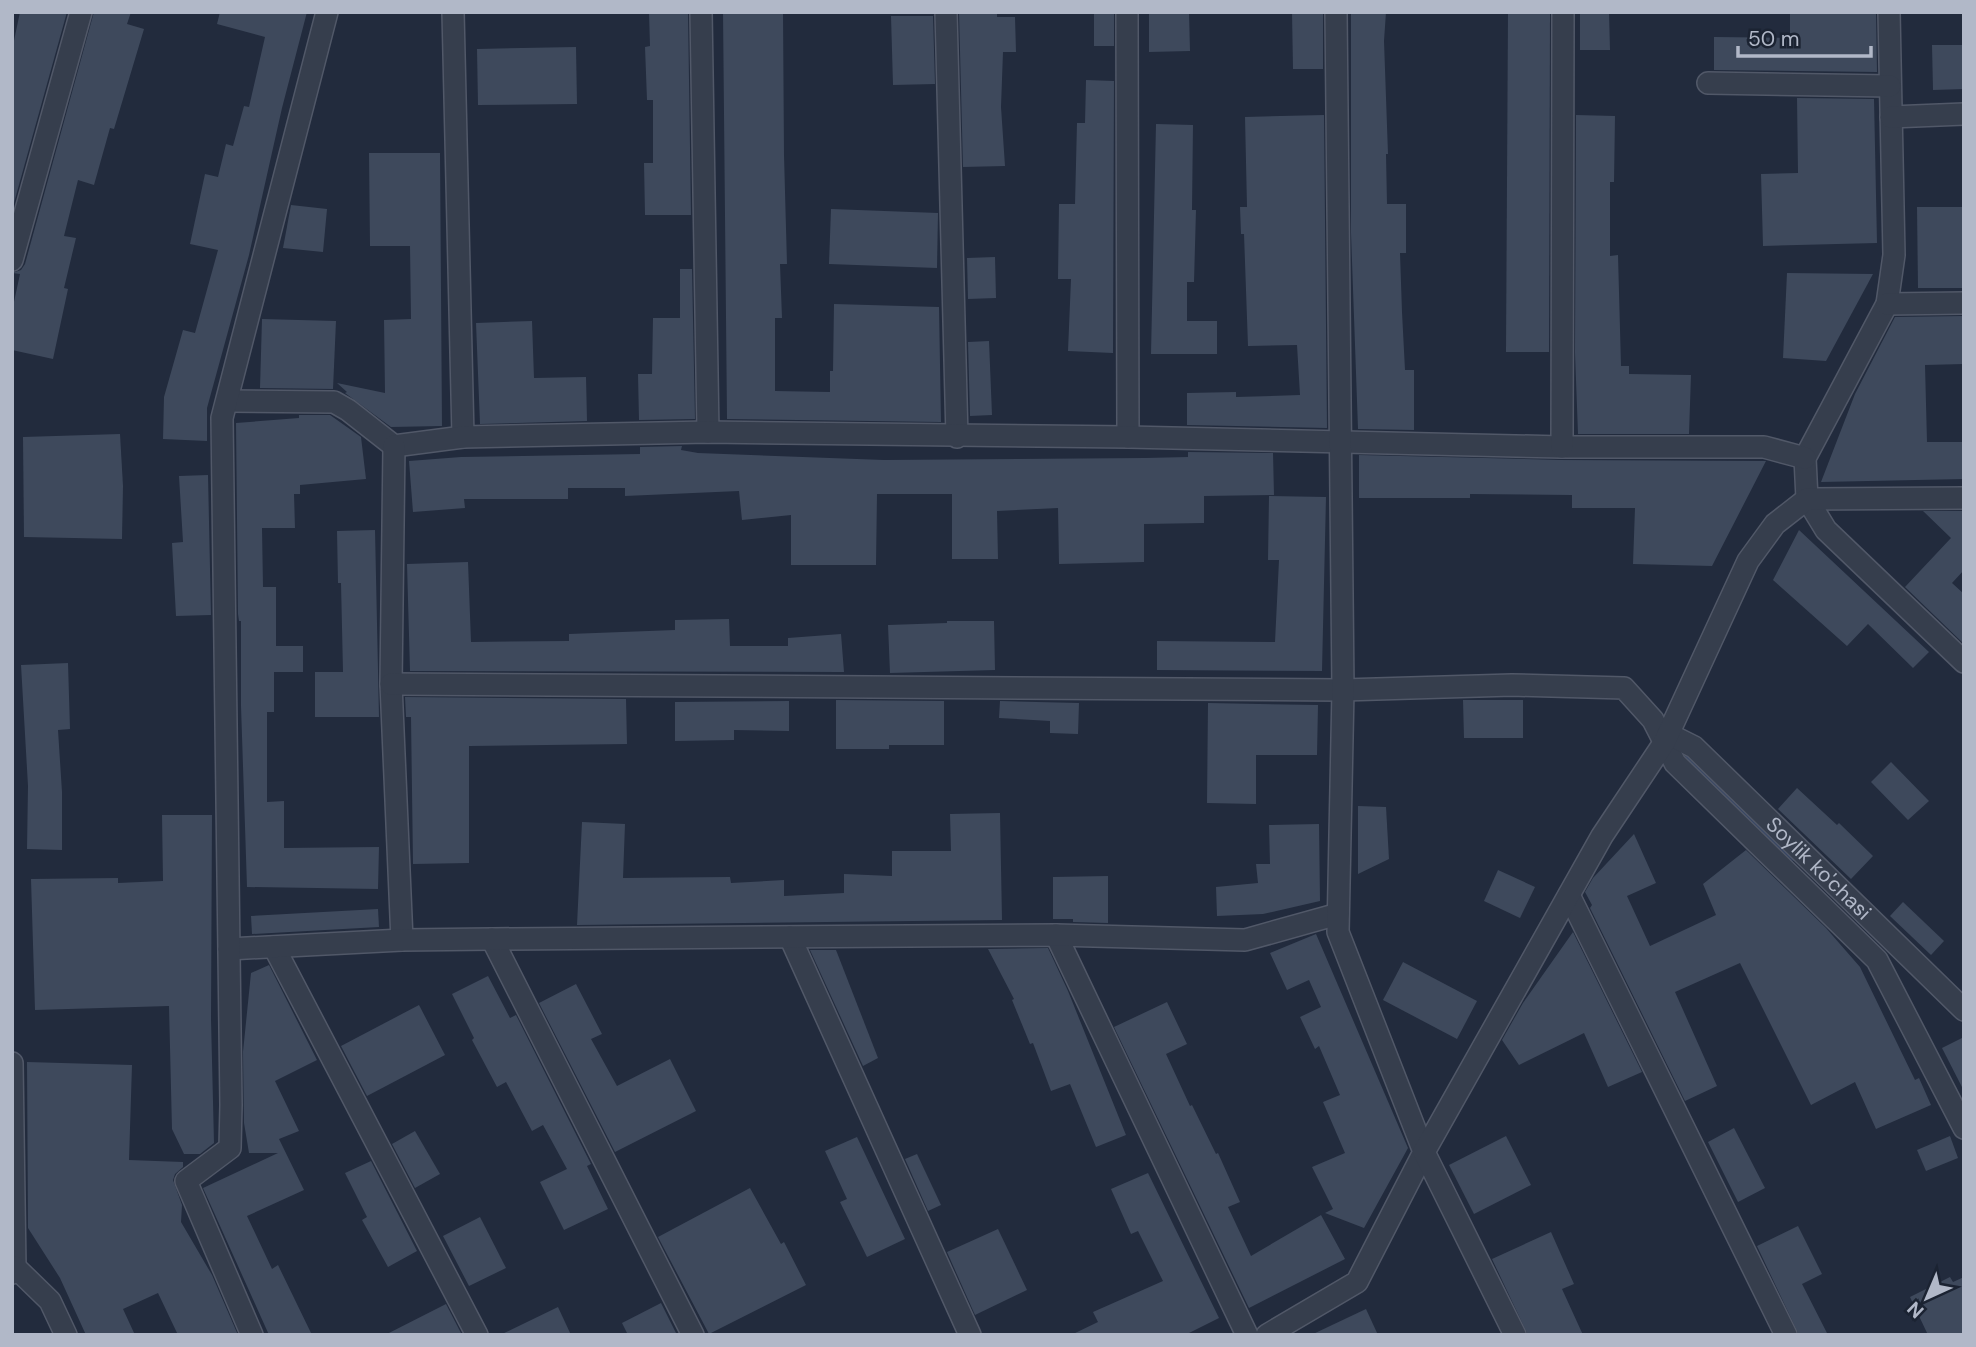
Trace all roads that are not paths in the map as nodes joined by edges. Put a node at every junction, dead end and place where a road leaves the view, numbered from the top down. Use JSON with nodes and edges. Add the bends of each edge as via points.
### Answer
{"nodes":[{"id":1,"x":81,"y":12,"type":"edge"},
{"id":2,"x":327,"y":12,"type":"edge"},
{"id":3,"x":453,"y":12,"type":"edge"},
{"id":4,"x":701,"y":12,"type":"edge"},
{"id":5,"x":946,"y":12,"type":"edge"},
{"id":6,"x":1127,"y":12,"type":"edge"},
{"id":7,"x":1336,"y":12,"type":"edge"},
{"id":8,"x":1563,"y":12,"type":"edge"},
{"id":9,"x":1889,"y":12,"type":"edge"},
{"id":10,"x":1708,"y":83,"type":"dead end"},
{"id":11,"x":1890,"y":86,"type":"junction"},
{"id":12,"x":1964,"y":114,"type":"edge"},
{"id":13,"x":1891,"y":117,"type":"junction"},
{"id":14,"x":12,"y":260,"type":"edge"},
{"id":15,"x":1964,"y":303,"type":"edge"},
{"id":16,"x":1887,"y":304,"type":"junction"},
{"id":17,"x":227,"y":401,"type":"junction"},
{"id":18,"x":708,"y":432,"type":"junction"},
{"id":19,"x":463,"y":437,"type":"junction"},
{"id":20,"x":957,"y":437,"type":"junction"},
{"id":21,"x":1128,"y":438,"type":"junction"},
{"id":22,"x":1342,"y":442,"type":"junction"},
{"id":23,"x":394,"y":446,"type":"junction"},
{"id":24,"x":1562,"y":447,"type":"junction"},
{"id":25,"x":1805,"y":458,"type":"junction"},
{"id":26,"x":1964,"y":498,"type":"edge"},
{"id":27,"x":1807,"y":499,"type":"junction"},
{"id":28,"x":1964,"y":662,"type":"edge"},
{"id":29,"x":391,"y":684,"type":"junction"},
{"id":30,"x":1343,"y":690,"type":"junction"},
{"id":31,"x":1666,"y":738,"type":"junction"},
{"id":32,"x":1569,"y":895,"type":"junction"},
{"id":33,"x":1338,"y":914,"type":"junction"},
{"id":34,"x":1056,"y":935,"type":"junction"},
{"id":35,"x":790,"y":937,"type":"junction"},
{"id":36,"x":492,"y":939,"type":"junction"},
{"id":37,"x":402,"y":940,"type":"junction"},
{"id":38,"x":1894,"y":943,"type":"junction"},
{"id":39,"x":274,"y":947,"type":"junction"},
{"id":40,"x":229,"y":949,"type":"junction"},
{"id":41,"x":1877,"y":960,"type":"junction"},
{"id":42,"x":1964,"y":1010,"type":"edge"},
{"id":43,"x":12,"y":1063,"type":"edge"},
{"id":44,"x":1964,"y":1128,"type":"edge"},
{"id":45,"x":1424,"y":1152,"type":"junction"},
{"id":46,"x":13,"y":1270,"type":"edge"},
{"id":47,"x":66,"y":1335,"type":"edge"},
{"id":48,"x":252,"y":1335,"type":"edge"},
{"id":49,"x":477,"y":1335,"type":"edge"},
{"id":50,"x":693,"y":1335,"type":"edge"},
{"id":51,"x":970,"y":1335,"type":"edge"},
{"id":52,"x":1247,"y":1335,"type":"edge"},
{"id":53,"x":1267,"y":1335,"type":"edge"},
{"id":54,"x":1515,"y":1335,"type":"edge"},
{"id":55,"x":1786,"y":1335,"type":"edge"}],
"edges":[{"from":1,"to":14,"type":"street"},
{"from":2,"to":17,"type":"street"},
{"from":3,"to":19,"type":"street"},
{"from":4,"to":18,"type":"street"},
{"from":5,"to":20,"type":"street"},
{"from":6,"to":21,"type":"street"},
{"from":7,"to":22,"type":"street"},
{"from":8,"to":24,"type":"street"},
{"from":9,"to":11,"type":"street"},
{"from":10,"to":11,"type":"street"},
{"from":11,"to":13,"type":"street"},
{"from":12,"to":13,"type":"street"},
{"from":13,"to":16,"type":"street","via":[[1894,255]]},
{"from":15,"to":16,"type":"street"},
{"from":16,"to":25,"type":"street"},
{"from":17,"to":23,"type":"street","via":[[334,402]]},
{"from":17,"to":40,"type":"street","via":[[222,418]]},
{"from":18,"to":19,"type":"street"},
{"from":18,"to":20,"type":"street"},
{"from":19,"to":23,"type":"street"},
{"from":20,"to":21,"type":"street"},
{"from":21,"to":22,"type":"street"},
{"from":22,"to":24,"type":"street"},
{"from":22,"to":30,"type":"street"},
{"from":23,"to":29,"type":"street"},
{"from":24,"to":25,"type":"street","via":[[1764,447]]},
{"from":25,"to":27,"type":"street"},
{"from":26,"to":27,"type":"street"},
{"from":27,"to":28,"type":"street","via":[[1826,530]]},
{"from":27,"to":31,"type":"street","via":[[1775,524],[1748,561]]},
{"from":29,"to":30,"type":"street"},
{"from":29,"to":37,"type":"street"},
{"from":30,"to":31,"type":"street","via":[[1512,685],[1624,688]]},
{"from":30,"to":33,"type":"street"},
{"from":31,"to":32,"type":"street"},
{"from":31,"to":38,"type":"street","name":"Soylik ko'chasi","via":[[1694,747]]},
{"from":31,"to":41,"type":"street","via":[[1675,763]]},
{"from":32,"to":45,"type":"street"},
{"from":32,"to":55,"type":"street"},
{"from":33,"to":34,"type":"street","via":[[1245,940]]},
{"from":33,"to":45,"type":"street","via":[[1338,932]]},
{"from":34,"to":35,"type":"street"},
{"from":34,"to":52,"type":"street"},
{"from":35,"to":36,"type":"street"},
{"from":35,"to":51,"type":"street"},
{"from":36,"to":37,"type":"street"},
{"from":36,"to":50,"type":"street"},
{"from":37,"to":39,"type":"street"},
{"from":38,"to":41,"type":"street"},
{"from":38,"to":42,"type":"street","name":"Soylik ko'chasi"},
{"from":39,"to":40,"type":"street"},
{"from":39,"to":49,"type":"street"},
{"from":40,"to":48,"type":"street","via":[[230,1148],[186,1181]]},
{"from":41,"to":44,"type":"street"},
{"from":43,"to":46,"type":"street"},
{"from":45,"to":53,"type":"street","via":[[1357,1282]]},
{"from":45,"to":54,"type":"street"},
{"from":46,"to":47,"type":"street","via":[[50,1301]]}]}
